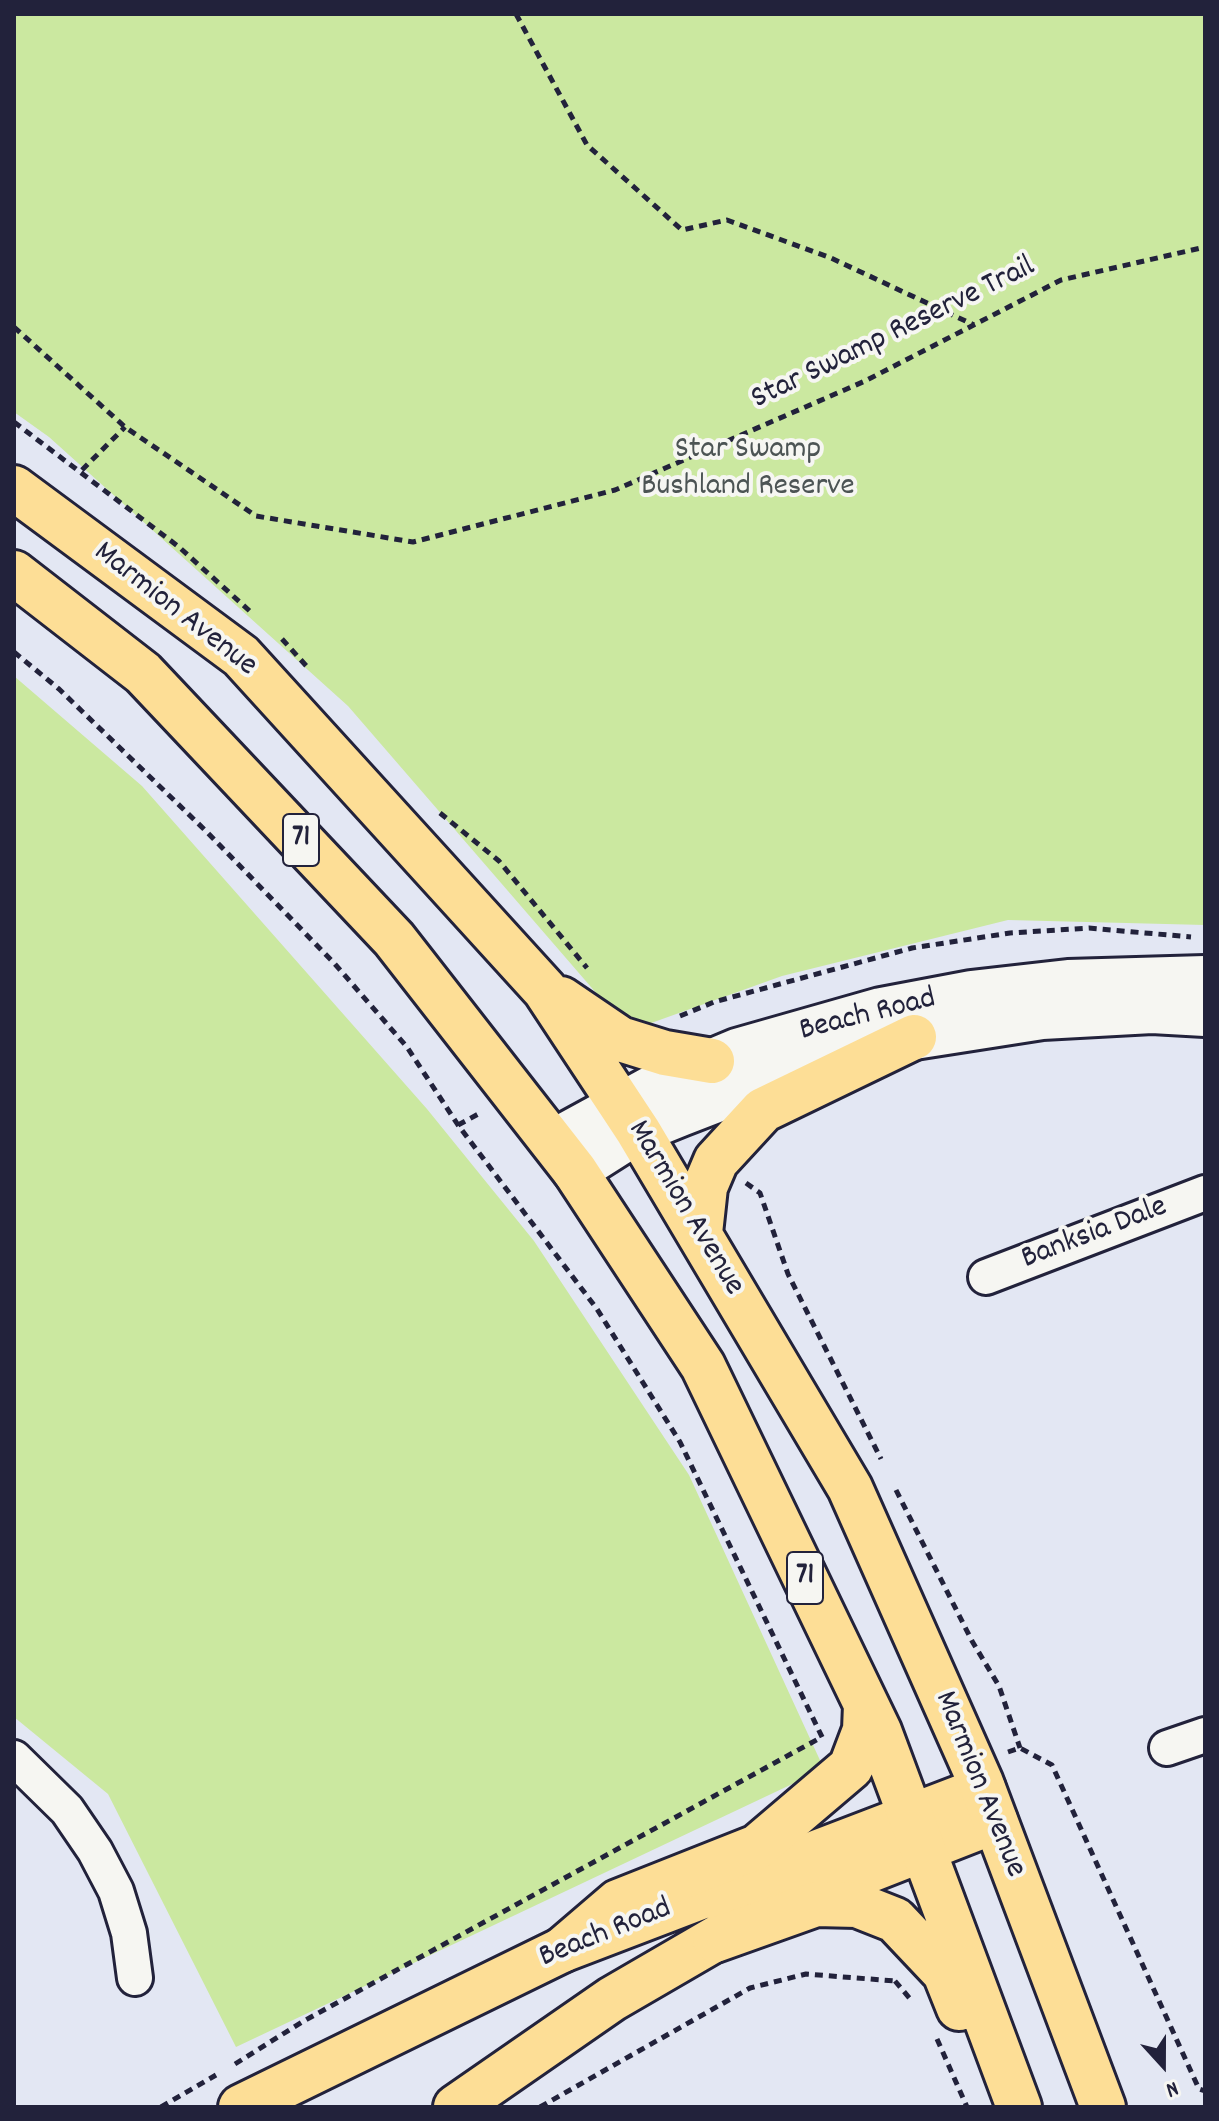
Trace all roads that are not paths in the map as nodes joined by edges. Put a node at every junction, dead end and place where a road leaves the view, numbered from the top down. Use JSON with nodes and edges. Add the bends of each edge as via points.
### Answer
{"nodes":[{"id":1,"x":14,"y":488,"type":"edge"},
{"id":2,"x":14,"y":573,"type":"edge"},
{"id":3,"x":1205,"y":978,"type":"edge"},
{"id":4,"x":545,"y":990,"type":"junction"},
{"id":5,"x":1205,"y":1014,"type":"edge"},
{"id":6,"x":914,"y":1037,"type":"junction"},
{"id":7,"x":712,"y":1061,"type":"junction"},
{"id":8,"x":630,"y":1118,"type":"junction"},
{"id":9,"x":564,"y":1156,"type":"junction"},
{"id":10,"x":1205,"y":1193,"type":"edge"},
{"id":11,"x":700,"y":1233,"type":"junction"},
{"id":12,"x":986,"y":1277,"type":"dead end"},
{"id":13,"x":866,"y":1705,"type":"junction"},
{"id":14,"x":1205,"y":1735,"type":"edge"},
{"id":15,"x":1167,"y":1748,"type":"dead end"},
{"id":16,"x":14,"y":1758,"type":"edge"},
{"id":17,"x":989,"y":1805,"type":"junction"},
{"id":18,"x":916,"y":1833,"type":"junction"},
{"id":19,"x":715,"y":1940,"type":"junction"},
{"id":20,"x":562,"y":1950,"type":"junction"},
{"id":21,"x":135,"y":1978,"type":"dead end"},
{"id":22,"x":241,"y":2107,"type":"edge"},
{"id":23,"x":456,"y":2107,"type":"edge"},
{"id":24,"x":997,"y":2107,"type":"edge"},
{"id":25,"x":1019,"y":2107,"type":"edge"},
{"id":26,"x":1103,"y":2107,"type":"edge"}],
"edges":[{"from":1,"to":4,"type":"main road","name":"Marmion Avenue","via":[[241,656]]},
{"from":2,"to":9,"type":"main road","name":"Marmion Avenue","number":"71","via":[[143,673],[394,939]]},
{"from":3,"to":7,"type":"main road","name":"Beach Road","via":[[1068,982],[971,993],[881,1010]]},
{"from":4,"to":7,"type":"main road","via":[[620,1039]]},
{"from":4,"to":8,"type":"main road","name":"Marmion Avenue"},
{"from":5,"to":6,"type":"main road","name":"Beach Road","via":[[1042,1017]]},
{"from":6,"to":8,"type":"main road","name":"Beach Road"},
{"from":6,"to":11,"type":"main road","via":[[763,1110],[716,1161],[705,1187]]},
{"from":7,"to":8,"type":"main road","name":"Beach Road"},
{"from":8,"to":9,"type":"main road","name":"Beach Road"},
{"from":8,"to":11,"type":"main road","name":"Marmion Avenue"},
{"from":9,"to":13,"type":"main road","name":"Marmion Avenue","number":"71","via":[[703,1366]]},
{"from":10,"to":12,"type":"street","name":"Banksia Dale"},
{"from":11,"to":17,"type":"main road","name":"Marmion Avenue","via":[[850,1488]]},
{"from":13,"to":18,"type":"main road","name":"Marmion Avenue","number":"71"},
{"from":13,"to":20,"type":"main road","via":[[865,1730],[836,1752],[757,1847],[618,1902]]},
{"from":14,"to":15,"type":"street"},
{"from":16,"to":21,"type":"street","via":[[67,1810],[95,1851],[116,1891]]},
{"from":17,"to":18,"type":"main road","name":"Beach Road"},
{"from":17,"to":26,"type":"main road","name":"Marmion Avenue"},
{"from":18,"to":19,"type":"main road","name":"Beach Road"},
{"from":18,"to":20,"type":"main road","name":"Beach Road"},
{"from":18,"to":25,"type":"main road","name":"Marmion Avenue","number":"71"},
{"from":19,"to":23,"type":"main road","name":"Beach Road","via":[[612,1999]]},
{"from":19,"to":24,"type":"main road","via":[[816,1904],[857,1905],[895,1920],[945,1973]]},
{"from":20,"to":22,"type":"main road","name":"Beach Road"}]}
